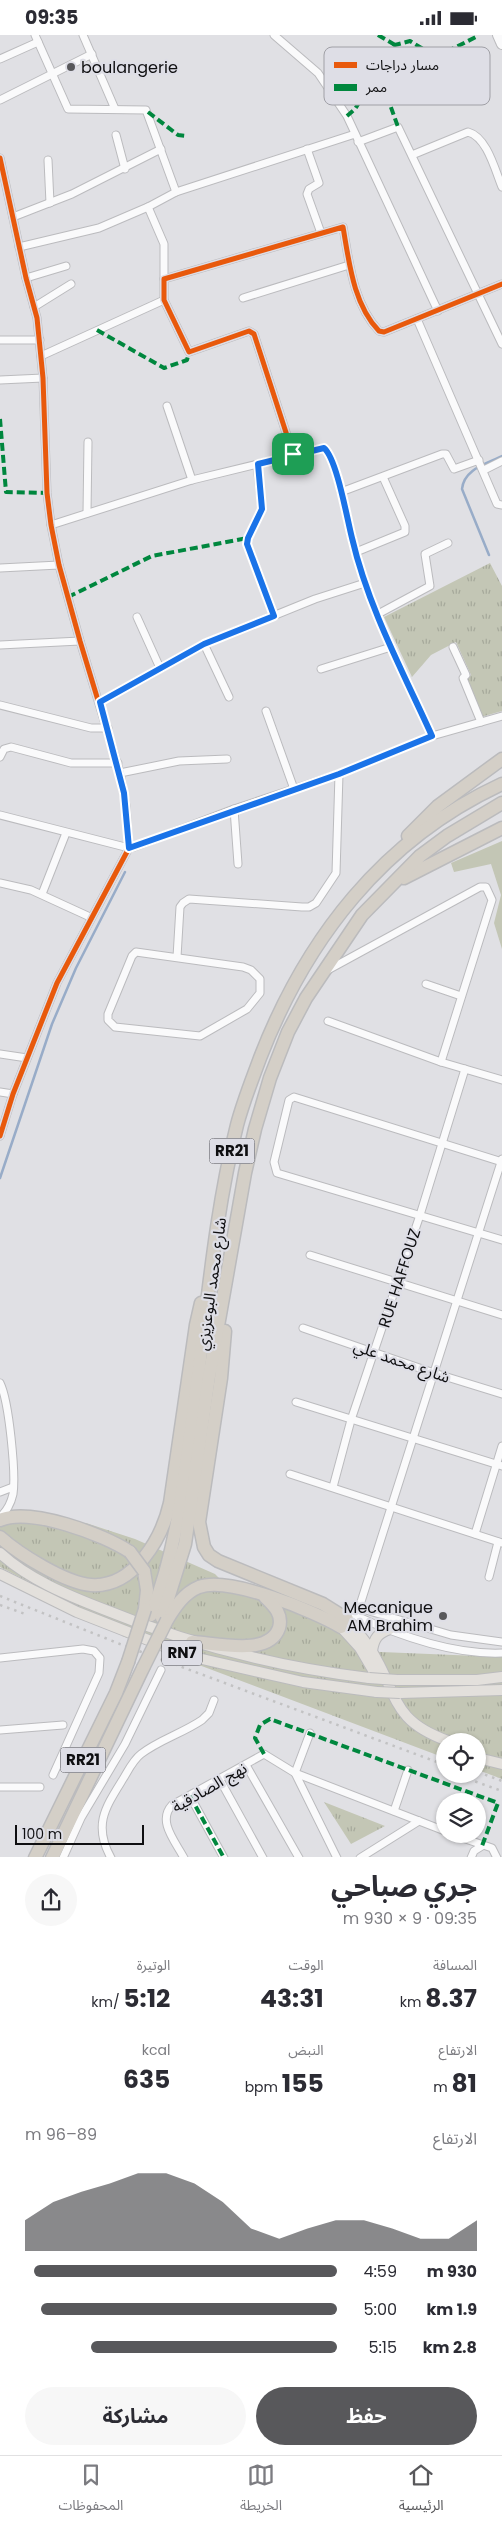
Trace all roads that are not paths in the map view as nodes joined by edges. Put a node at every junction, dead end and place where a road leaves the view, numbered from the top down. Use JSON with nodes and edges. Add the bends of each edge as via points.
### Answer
{"nodes":[{"id":1,"x":83,"y":35,"type":"edge"},
{"id":2,"x":274,"y":35,"type":"edge"},
{"id":3,"x":498,"y":35,"type":"edge"},
{"id":4,"x":36,"y":38,"type":"edge"},
{"id":5,"x":502,"y":44,"type":"edge"},
{"id":6,"x":92,"y":54,"type":"junction"},
{"id":7,"x":0,"y":59,"type":"edge"},
{"id":8,"x":53,"y":74,"type":"junction"},
{"id":9,"x":324,"y":82,"type":"edge"},
{"id":10,"x":0,"y":100,"type":"edge"},
{"id":11,"x":340,"y":105,"type":"edge"},
{"id":12,"x":115,"y":109,"type":"junction"},
{"id":13,"x":355,"y":134,"type":"junction"},
{"id":14,"x":116,"y":135,"type":"dead end"},
{"id":15,"x":358,"y":142,"type":"junction"},
{"id":16,"x":161,"y":149,"type":"junction"},
{"id":17,"x":307,"y":149,"type":"junction"},
{"id":18,"x":412,"y":155,"type":"junction"},
{"id":19,"x":0,"y":159,"type":"edge"},
{"id":20,"x":48,"y":160,"type":"dead end"},
{"id":21,"x":125,"y":169,"type":"junction"},
{"id":22,"x":502,"y":187,"type":"edge"},
{"id":23,"x":176,"y":192,"type":"junction"},
{"id":24,"x":50,"y":203,"type":"junction"},
{"id":25,"x":148,"y":207,"type":"junction"},
{"id":26,"x":12,"y":217,"type":"junction"},
{"id":27,"x":322,"y":233,"type":"junction"},
{"id":28,"x":19,"y":247,"type":"junction"},
{"id":29,"x":349,"y":265,"type":"junction"},
{"id":30,"x":66,"y":266,"type":"dead end"},
{"id":31,"x":26,"y":278,"type":"junction"},
{"id":32,"x":164,"y":279,"type":"junction"},
{"id":33,"x":71,"y":284,"type":"dead end"},
{"id":34,"x":502,"y":284,"type":"edge"},
{"id":35,"x":477,"y":295,"type":"junction"},
{"id":36,"x":243,"y":298,"type":"dead end"},
{"id":37,"x":164,"y":300,"type":"junction"},
{"id":38,"x":34,"y":307,"type":"junction"},
{"id":39,"x":438,"y":311,"type":"junction"},
{"id":40,"x":417,"y":319,"type":"junction"},
{"id":41,"x":0,"y":340,"type":"edge"},
{"id":42,"x":40,"y":340,"type":"junction"},
{"id":43,"x":502,"y":343,"type":"edge"},
{"id":44,"x":41,"y":356,"type":"junction"},
{"id":45,"x":43,"y":378,"type":"junction"},
{"id":46,"x":0,"y":380,"type":"edge"},
{"id":47,"x":167,"y":406,"type":"dead end"},
{"id":48,"x":88,"y":442,"type":"dead end"},
{"id":49,"x":293,"y":454,"type":"junction"},
{"id":50,"x":479,"y":460,"type":"junction"},
{"id":51,"x":502,"y":461,"type":"edge"},
{"id":52,"x":258,"y":464,"type":"junction"},
{"id":53,"x":484,"y":470,"type":"junction"},
{"id":54,"x":383,"y":477,"type":"junction"},
{"id":55,"x":192,"y":480,"type":"junction"},
{"id":56,"x":341,"y":492,"type":"junction"},
{"id":57,"x":502,"y":505,"type":"edge"},
{"id":58,"x":87,"y":513,"type":"junction"},
{"id":59,"x":52,"y":525,"type":"junction"},
{"id":60,"x":448,"y":543,"type":"dead end"},
{"id":61,"x":356,"y":552,"type":"junction"},
{"id":62,"x":59,"y":565,"type":"junction"},
{"id":63,"x":0,"y":569,"type":"edge"},
{"id":64,"x":366,"y":583,"type":"junction"},
{"id":65,"x":378,"y":614,"type":"junction"},
{"id":66,"x":274,"y":616,"type":"junction"},
{"id":67,"x":137,"y":617,"type":"dead end"},
{"id":68,"x":80,"y":641,"type":"junction"},
{"id":69,"x":204,"y":644,"type":"junction"},
{"id":70,"x":0,"y":645,"type":"edge"},
{"id":71,"x":391,"y":647,"type":"junction"},
{"id":72,"x":453,"y":647,"type":"dead end"},
{"id":73,"x":160,"y":668,"type":"junction"},
{"id":74,"x":321,"y":669,"type":"dead end"},
{"id":75,"x":229,"y":697,"type":"dead end"},
{"id":76,"x":100,"y":702,"type":"junction"},
{"id":77,"x":0,"y":705,"type":"edge"},
{"id":78,"x":266,"y":711,"type":"dead end"},
{"id":79,"x":502,"y":717,"type":"edge"},
{"id":80,"x":481,"y":722,"type":"junction"},
{"id":81,"x":108,"y":728,"type":"junction"},
{"id":82,"x":432,"y":736,"type":"junction"},
{"id":83,"x":0,"y":757,"type":"edge"},
{"id":84,"x":227,"y":759,"type":"dead end"},
{"id":85,"x":502,"y":759,"type":"edge"},
{"id":86,"x":118,"y":763,"type":"junction"},
{"id":87,"x":120,"y":773,"type":"junction"},
{"id":88,"x":339,"y":774,"type":"junction"},
{"id":89,"x":502,"y":784,"type":"edge"},
{"id":90,"x":294,"y":789,"type":"junction"},
{"id":91,"x":502,"y":803,"type":"edge"},
{"id":92,"x":234,"y":809,"type":"junction"},
{"id":93,"x":0,"y":815,"type":"edge"},
{"id":94,"x":502,"y":828,"type":"edge"},
{"id":95,"x":66,"y":833,"type":"junction"},
{"id":96,"x":129,"y":848,"type":"junction"},
{"id":97,"x":238,"y":864,"type":"dead end"},
{"id":98,"x":377,"y":870,"type":"junction"},
{"id":99,"x":0,"y":883,"type":"edge"},
{"id":100,"x":390,"y":885,"type":"junction"},
{"id":101,"x":42,"y":894,"type":"junction"},
{"id":102,"x":90,"y":917,"type":"junction"},
{"id":103,"x":178,"y":957,"type":"junction"},
{"id":104,"x":324,"y":973,"type":"junction"},
{"id":105,"x":426,"y":984,"type":"dead end"},
{"id":106,"x":461,"y":996,"type":"junction"},
{"id":107,"x":328,"y":1021,"type":"dead end"},
{"id":108,"x":0,"y":1054,"type":"edge"},
{"id":109,"x":27,"y":1058,"type":"junction"},
{"id":110,"x":441,"y":1062,"type":"junction"},
{"id":111,"x":465,"y":1069,"type":"junction"},
{"id":112,"x":502,"y":1080,"type":"edge"},
{"id":113,"x":0,"y":1092,"type":"edge"},
{"id":114,"x":13,"y":1094,"type":"junction"},
{"id":115,"x":0,"y":1136,"type":"edge"},
{"id":116,"x":441,"y":1143,"type":"junction"},
{"id":117,"x":502,"y":1161,"type":"edge"},
{"id":118,"x":420,"y":1215,"type":"junction"},
{"id":119,"x":479,"y":1233,"type":"junction"},
{"id":120,"x":502,"y":1240,"type":"edge"},
{"id":121,"x":216,"y":1243,"type":"junction"},
{"id":122,"x":234,"y":1244,"type":"junction"},
{"id":123,"x":310,"y":1255,"type":"dead end"},
{"id":124,"x":398,"y":1282,"type":"junction"},
{"id":125,"x":457,"y":1301,"type":"junction"},
{"id":126,"x":502,"y":1315,"type":"edge"},
{"id":127,"x":303,"y":1328,"type":"dead end"},
{"id":128,"x":375,"y":1353,"type":"junction"},
{"id":129,"x":434,"y":1373,"type":"junction"},
{"id":130,"x":0,"y":1383,"type":"edge"},
{"id":131,"x":502,"y":1394,"type":"edge"},
{"id":132,"x":296,"y":1401,"type":"dead end"},
{"id":133,"x":351,"y":1421,"type":"junction"},
{"id":134,"x":414,"y":1439,"type":"junction"},
{"id":135,"x":502,"y":1446,"type":"edge"},
{"id":136,"x":499,"y":1465,"type":"edge"},
{"id":137,"x":290,"y":1474,"type":"dead end"},
{"id":138,"x":13,"y":1487,"type":"junction"},
{"id":139,"x":332,"y":1487,"type":"junction"},
{"id":140,"x":0,"y":1492,"type":"edge"},
{"id":141,"x":392,"y":1506,"type":"junction"},
{"id":142,"x":0,"y":1518,"type":"edge"},
{"id":143,"x":475,"y":1534,"type":"junction"},
{"id":144,"x":0,"y":1537,"type":"edge"},
{"id":145,"x":500,"y":1543,"type":"edge"},
{"id":146,"x":0,"y":1553,"type":"edge"},
{"id":147,"x":0,"y":1574,"type":"edge"},
{"id":148,"x":489,"y":1577,"type":"dead end"},
{"id":149,"x":262,"y":1594,"type":"junction"},
{"id":150,"x":359,"y":1608,"type":"junction"},
{"id":151,"x":157,"y":1615,"type":"junction"},
{"id":152,"x":347,"y":1620,"type":"junction"},
{"id":153,"x":424,"y":1627,"type":"junction"},
{"id":154,"x":390,"y":1629,"type":"junction"},
{"id":155,"x":418,"y":1639,"type":"junction"},
{"id":156,"x":502,"y":1641,"type":"edge"},
{"id":157,"x":192,"y":1642,"type":"junction"},
{"id":158,"x":372,"y":1651,"type":"junction"},
{"id":159,"x":501,"y":1653,"type":"edge"},
{"id":160,"x":0,"y":1658,"type":"edge"},
{"id":161,"x":161,"y":1670,"type":"dead end"},
{"id":162,"x":502,"y":1677,"type":"edge"},
{"id":163,"x":502,"y":1690,"type":"edge"},
{"id":164,"x":482,"y":1691,"type":"junction"},
{"id":165,"x":502,"y":1695,"type":"edge"},
{"id":166,"x":214,"y":1700,"type":"dead end"},
{"id":167,"x":63,"y":1725,"type":"dead end"},
{"id":168,"x":0,"y":1730,"type":"edge"},
{"id":169,"x":310,"y":1733,"type":"dead end"},
{"id":170,"x":436,"y":1736,"type":"edge"},
{"id":171,"x":436,"y":1743,"type":"edge"},
{"id":172,"x":486,"y":1753,"type":"edge"},
{"id":173,"x":502,"y":1757,"type":"edge"},
{"id":174,"x":486,"y":1760,"type":"edge"},
{"id":175,"x":502,"y":1764,"type":"edge"},
{"id":176,"x":246,"y":1765,"type":"junction"},
{"id":177,"x":408,"y":1770,"type":"dead end"},
{"id":178,"x":295,"y":1773,"type":"junction"},
{"id":179,"x":53,"y":1775,"type":"dead end"},
{"id":180,"x":220,"y":1780,"type":"junction"},
{"id":181,"x":0,"y":1787,"type":"edge"},
{"id":182,"x":40,"y":1787,"type":"dead end"},
{"id":183,"x":190,"y":1796,"type":"junction"},
{"id":184,"x":394,"y":1811,"type":"junction"},
{"id":185,"x":419,"y":1821,"type":"junction"},
{"id":186,"x":436,"y":1828,"type":"edge"},
{"id":187,"x":474,"y":1843,"type":"edge"},
{"id":188,"x":482,"y":1846,"type":"junction"},
{"id":189,"x":35,"y":1857,"type":"edge"},
{"id":190,"x":52,"y":1857,"type":"edge"},
{"id":191,"x":63,"y":1857,"type":"edge"},
{"id":192,"x":111,"y":1857,"type":"edge"},
{"id":193,"x":184,"y":1857,"type":"edge"},
{"id":194,"x":224,"y":1857,"type":"edge"},
{"id":195,"x":263,"y":1857,"type":"edge"},
{"id":196,"x":299,"y":1857,"type":"edge"},
{"id":197,"x":338,"y":1857,"type":"edge"},
{"id":198,"x":360,"y":1857,"type":"edge"},
{"id":199,"x":470,"y":1857,"type":"edge"},
{"id":200,"x":497,"y":1857,"type":"edge"}],
"edges":[{"from":1,"to":6,"type":"street"},
{"from":2,"to":9,"type":"street"},
{"from":3,"to":5,"type":"main road"},
{"from":4,"to":7,"type":"street"},
{"from":4,"to":8,"type":"street"},
{"from":6,"to":8,"type":"street"},
{"from":6,"to":12,"type":"street"},
{"from":8,"to":10,"type":"street"},
{"from":8,"to":12,"type":"street","via":[[68,109]]},
{"from":11,"to":13,"type":"street"},
{"from":12,"to":16,"type":"street","via":[[146,110]]},
{"from":13,"to":15,"type":"street"},
{"from":13,"to":17,"type":"street"},
{"from":14,"to":21,"type":"street"},
{"from":15,"to":18,"type":"street","via":[[398,127]]},
{"from":15,"to":39,"type":"street"},
{"from":16,"to":21,"type":"street"},
{"from":16,"to":23,"type":"street"},
{"from":17,"to":23,"type":"street"},
{"from":17,"to":27,"type":"street","via":[[319,183],[307,194]]},
{"from":18,"to":22,"type":"street","via":[[468,132],[474,133],[481,139]]},
{"from":18,"to":35,"type":"street"},
{"from":19,"to":26,"type":"street"},
{"from":20,"to":24,"type":"street"},
{"from":21,"to":24,"type":"street"},
{"from":23,"to":25,"type":"street"},
{"from":24,"to":26,"type":"street"},
{"from":25,"to":28,"type":"street","via":[[99,228]]},
{"from":25,"to":32,"type":"street","via":[[164,244]]},
{"from":26,"to":28,"type":"street"},
{"from":27,"to":29,"type":"street","via":[[342,227]]},
{"from":27,"to":32,"type":"street"},
{"from":28,"to":31,"type":"street"},
{"from":29,"to":36,"type":"street"},
{"from":29,"to":40,"type":"street","via":[[364,307],[379,331]]},
{"from":30,"to":31,"type":"street"},
{"from":31,"to":38,"type":"street"},
{"from":32,"to":37,"type":"street"},
{"from":33,"to":38,"type":"street"},
{"from":34,"to":35,"type":"street"},
{"from":35,"to":39,"type":"street"},
{"from":35,"to":43,"type":"street"},
{"from":37,"to":44,"type":"street"},
{"from":37,"to":49,"type":"street","via":[[189,351],[252,332]]},
{"from":38,"to":42,"type":"street"},
{"from":39,"to":40,"type":"street"},
{"from":40,"to":50,"type":"street"},
{"from":41,"to":42,"type":"street"},
{"from":42,"to":44,"type":"street"},
{"from":44,"to":45,"type":"street"},
{"from":45,"to":46,"type":"street"},
{"from":45,"to":59,"type":"street","via":[[47,493]]},
{"from":47,"to":55,"type":"street"},
{"from":48,"to":58,"type":"street"},
{"from":49,"to":52,"type":"street"},
{"from":49,"to":56,"type":"street","via":[[324,448],[330,455]]},
{"from":50,"to":53,"type":"street"},
{"from":50,"to":54,"type":"street","via":[[454,469],[446,454],[442,454]]},
{"from":51,"to":53,"type":"street"},
{"from":52,"to":55,"type":"street"},
{"from":52,"to":66,"type":"street","via":[[262,509],[247,544]]},
{"from":53,"to":57,"type":"street","via":[[497,504]]},
{"from":54,"to":56,"type":"street"},
{"from":54,"to":61,"type":"street","via":[[405,526],[405,533]]},
{"from":55,"to":58,"type":"street"},
{"from":56,"to":61,"type":"street"},
{"from":58,"to":59,"type":"street"},
{"from":59,"to":62,"type":"street"},
{"from":60,"to":65,"type":"street","via":[[425,554],[430,586]]},
{"from":61,"to":64,"type":"street"},
{"from":62,"to":63,"type":"street"},
{"from":62,"to":68,"type":"street"},
{"from":64,"to":65,"type":"street"},
{"from":64,"to":66,"type":"street"},
{"from":65,"to":71,"type":"street"},
{"from":66,"to":69,"type":"street"},
{"from":67,"to":73,"type":"street"},
{"from":68,"to":70,"type":"street"},
{"from":68,"to":76,"type":"street"},
{"from":69,"to":73,"type":"street"},
{"from":69,"to":75,"type":"street"},
{"from":71,"to":74,"type":"street"},
{"from":71,"to":82,"type":"street"},
{"from":72,"to":80,"type":"street"},
{"from":73,"to":76,"type":"street"},
{"from":76,"to":81,"type":"street"},
{"from":77,"to":81,"type":"street","via":[[91,728]]},
{"from":78,"to":90,"type":"street"},
{"from":79,"to":80,"type":"street"},
{"from":80,"to":82,"type":"street"},
{"from":81,"to":86,"type":"street"},
{"from":82,"to":88,"type":"street"},
{"from":83,"to":86,"type":"street","via":[[4,749],[11,747],[71,763]]},
{"from":84,"to":87,"type":"street","via":[[180,761]]},
{"from":85,"to":98,"type":"highway","via":[[438,807]]},
{"from":86,"to":87,"type":"street"},
{"from":87,"to":96,"type":"street"},
{"from":88,"to":90,"type":"street"},
{"from":88,"to":103,"type":"street","via":[[336,873],[316,903],[302,907],[185,901],[180,907]]},
{"from":89,"to":98,"type":"highway","name":"شارع محمد البوعزيزي","number":"RR21","via":[[452,812]]},
{"from":90,"to":92,"type":"street"},
{"from":91,"to":100,"type":"highway","name":"شارع محمد البوعزيزي","number":"RR21","via":[[447,836]]},
{"from":92,"to":96,"type":"street"},
{"from":92,"to":97,"type":"street"},
{"from":93,"to":95,"type":"street"},
{"from":94,"to":100,"type":"highway"},
{"from":95,"to":96,"type":"street"},
{"from":95,"to":101,"type":"street"},
{"from":96,"to":102,"type":"street"},
{"from":98,"to":121,"type":"highway","name":"شارع محمد البوعزيزي","number":"RR21","via":[[355,893],[320,942],[276,1019],[237,1125]]},
{"from":99,"to":101,"type":"street"},
{"from":100,"to":104,"type":"highway","name":"شارع محمد البوعزيزي","number":"RR21","via":[[362,915]]},
{"from":101,"to":102,"type":"street"},
{"from":102,"to":109,"type":"street","via":[[56,983]]},
{"from":103,"to":103,"type":"street","via":[[134,953],[108,1015],[111,1025],[200,1036],[246,1009],[260,993],[260,979],[251,970],[233,964]]},
{"from":104,"to":106,"type":"street","via":[[480,887],[486,887],[492,900]]},
{"from":104,"to":122,"type":"highway","name":"شارع محمد البوعزيزي","number":"RR21","via":[[288,1032],[270,1078],[245,1173]]},
{"from":105,"to":106,"type":"street"},
{"from":106,"to":110,"type":"street"},
{"from":107,"to":110,"type":"street"},
{"from":108,"to":109,"type":"street"},
{"from":109,"to":114,"type":"street"},
{"from":110,"to":111,"type":"street"},
{"from":111,"to":112,"type":"street"},
{"from":111,"to":116,"type":"street","name":"RUE HAFFOUZ"},
{"from":113,"to":114,"type":"street"},
{"from":114,"to":115,"type":"street"},
{"from":116,"to":117,"type":"street"},
{"from":116,"to":118,"type":"street","name":"RUE HAFFOUZ"},
{"from":116,"to":118,"type":"street","via":[[294,1097],[289,1100],[274,1162],[277,1173]]},
{"from":117,"to":119,"type":"street"},
{"from":118,"to":119,"type":"street"},
{"from":118,"to":124,"type":"street","name":"RUE HAFFOUZ"},
{"from":119,"to":120,"type":"street"},
{"from":119,"to":125,"type":"street"},
{"from":121,"to":144,"type":"highway","via":[[196,1325],[170,1503],[164,1527],[150,1551],[119,1579],[91,1585],[63,1576]]},
{"from":121,"to":151,"type":"highway","name":"شارع محمد البوعزيزي","number":"RR21","via":[[173,1552]]},
{"from":122,"to":151,"type":"highway","name":"شارع محمد البوعزيزي","number":"RR21","via":[[210,1377],[186,1544]]},
{"from":122,"to":152,"type":"highway","via":[[221,1378],[199,1522],[204,1547],[218,1561],[322,1604]]},
{"from":123,"to":124,"type":"street"},
{"from":124,"to":125,"type":"street"},
{"from":124,"to":128,"type":"street","name":"RUE HAFFOUZ"},
{"from":125,"to":126,"type":"street"},
{"from":125,"to":129,"type":"street"},
{"from":127,"to":128,"type":"street","name":"شارع محمد علي"},
{"from":128,"to":129,"type":"street","name":"شارع محمد علي"},
{"from":128,"to":133,"type":"street","name":"RUE HAFFOUZ"},
{"from":129,"to":131,"type":"street","name":"شارع محمد علي"},
{"from":129,"to":134,"type":"street"},
{"from":130,"to":138,"type":"street","via":[[7,1404]]},
{"from":132,"to":133,"type":"street"},
{"from":133,"to":134,"type":"street"},
{"from":133,"to":139,"type":"street","name":"RUE HAFFOUZ"},
{"from":134,"to":136,"type":"street"},
{"from":134,"to":141,"type":"street"},
{"from":135,"to":136,"type":"street"},
{"from":136,"to":143,"type":"street"},
{"from":137,"to":139,"type":"street"},
{"from":138,"to":140,"type":"street"},
{"from":138,"to":142,"type":"street","via":[[10,1506]]},
{"from":139,"to":141,"type":"street"},
{"from":141,"to":143,"type":"street"},
{"from":141,"to":150,"type":"street"},
{"from":142,"to":151,"type":"highway","bridge":true,"via":[[18,1515],[52,1522],[87,1532],[130,1552],[144,1571],[147,1590]]},
{"from":143,"to":145,"type":"street"},
{"from":145,"to":148,"type":"street"},
{"from":146,"to":157,"type":"main road","number":"RN7","via":[[27,1573],[84,1602]]},
{"from":147,"to":164,"type":"main road","number":"RN7","bridge":true,"via":[[70,1609],[190,1656],[303,1682],[377,1692]]},
{"from":149,"to":151,"type":"highway","via":[[220,1585],[203,1586]]},
{"from":149,"to":152,"type":"highway"},
{"from":149,"to":157,"type":"highway","via":[[276,1607],[280,1617],[276,1635],[268,1641],[252,1646]]},
{"from":150,"to":152,"type":"street"},
{"from":150,"to":153,"type":"street"},
{"from":151,"to":189,"type":"highway","number":"RR21","bridge":true,"via":[[128,1662]]},
{"from":151,"to":190,"type":"highway","number":"RR21","bridge":true,"via":[[143,1668]]},
{"from":152,"to":154,"type":"street"},
{"from":152,"to":158,"type":"main road"},
{"from":152,"to":171,"type":"main road","via":[[400,1718],[417,1735]]},
{"from":153,"to":155,"type":"street"},
{"from":153,"to":156,"type":"street","via":[[463,1637]]},
{"from":154,"to":155,"type":"street"},
{"from":154,"to":158,"type":"main road","via":[[379,1633]]},
{"from":155,"to":159,"type":"street","via":[[457,1649]]},
{"from":156,"to":159,"type":"street"},
{"from":157,"to":162,"type":"main road","number":"RN7","bridge":true,"via":[[281,1665],[369,1678],[477,1680]]},
{"from":158,"to":170,"type":"main road","via":[[405,1714],[421,1729]]},
{"from":160,"to":179,"type":"street","via":[[82,1649],[94,1651],[100,1657],[99,1673]]},
{"from":161,"to":191,"type":"street"},
{"from":163,"to":164,"type":"main road","number":"RN7"},
{"from":164,"to":165,"type":"main road"},
{"from":166,"to":192,"type":"street","via":[[202,1720],[150,1748],[132,1765],[105,1809],[101,1828],[104,1845]]},
{"from":167,"to":168,"type":"street"},
{"from":169,"to":178,"type":"street"},
{"from":172,"to":173,"type":"main road"},
{"from":174,"to":175,"type":"main road"},
{"from":176,"to":178,"type":"street","name":"نهج الصادقية","via":[[264,1754]]},
{"from":176,"to":180,"type":"street","name":"نهج الصادقية"},
{"from":176,"to":196,"type":"street"},
{"from":177,"to":184,"type":"street"},
{"from":178,"to":184,"type":"street","name":"نهج الصادقية"},
{"from":178,"to":197,"type":"street"},
{"from":180,"to":183,"type":"street","name":"نهج الصادقية"},
{"from":180,"to":195,"type":"street"},
{"from":181,"to":182,"type":"street"},
{"from":183,"to":193,"type":"street","name":"نهج الصادقية","via":[[172,1805],[165,1818]]},
{"from":183,"to":194,"type":"street"},
{"from":184,"to":185,"type":"street","name":"نهج الصادقية"},
{"from":185,"to":186,"type":"street","name":"نهج الصادقية"},
{"from":185,"to":198,"type":"street"},
{"from":187,"to":188,"type":"street"},
{"from":188,"to":199,"type":"street"},
{"from":188,"to":200,"type":"street","via":[[492,1848]]}]}
